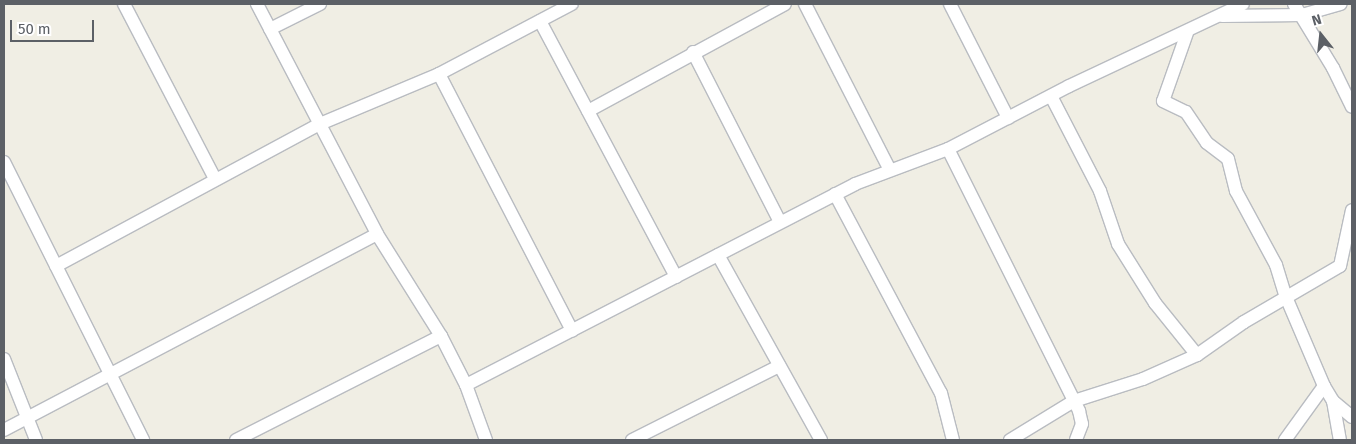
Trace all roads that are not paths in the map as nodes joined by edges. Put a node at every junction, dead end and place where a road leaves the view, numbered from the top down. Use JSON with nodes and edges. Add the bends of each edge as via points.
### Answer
{"nodes":[{"id":1,"x":124,"y":4,"type":"edge"},
{"id":2,"x":257,"y":4,"type":"edge"},
{"id":3,"x":320,"y":4,"type":"edge"},
{"id":4,"x":572,"y":4,"type":"edge"},
{"id":5,"x":785,"y":4,"type":"edge"},
{"id":6,"x":805,"y":4,"type":"edge"},
{"id":7,"x":950,"y":4,"type":"edge"},
{"id":8,"x":1243,"y":4,"type":"edge"},
{"id":9,"x":1294,"y":4,"type":"edge"},
{"id":10,"x":1340,"y":4,"type":"edge"},
{"id":11,"x":1302,"y":15,"type":"junction"},
{"id":12,"x":1220,"y":16,"type":"junction"},
{"id":13,"x":540,"y":21,"type":"junction"},
{"id":14,"x":270,"y":29,"type":"junction"},
{"id":15,"x":1186,"y":33,"type":"junction"},
{"id":16,"x":693,"y":52,"type":"junction"},
{"id":17,"x":439,"y":74,"type":"junction"},
{"id":18,"x":1051,"y":96,"type":"junction"},
{"id":19,"x":1352,"y":108,"type":"edge"},
{"id":20,"x":588,"y":111,"type":"junction"},
{"id":21,"x":1008,"y":118,"type":"junction"},
{"id":22,"x":320,"y":124,"type":"junction"},
{"id":23,"x":948,"y":149,"type":"junction"},
{"id":24,"x":4,"y":162,"type":"edge"},
{"id":25,"x":890,"y":170,"type":"junction"},
{"id":26,"x":215,"y":179,"type":"junction"},
{"id":27,"x":835,"y":194,"type":"junction"},
{"id":28,"x":1352,"y":210,"type":"edge"},
{"id":29,"x":780,"y":222,"type":"junction"},
{"id":30,"x":377,"y":234,"type":"junction"},
{"id":31,"x":718,"y":255,"type":"junction"},
{"id":32,"x":1352,"y":259,"type":"edge"},
{"id":33,"x":56,"y":266,"type":"junction"},
{"id":34,"x":1340,"y":266,"type":"junction"},
{"id":35,"x":676,"y":277,"type":"junction"},
{"id":36,"x":1286,"y":297,"type":"junction"},
{"id":37,"x":572,"y":331,"type":"junction"},
{"id":38,"x":441,"y":336,"type":"junction"},
{"id":39,"x":1197,"y":356,"type":"junction"},
{"id":40,"x":4,"y":359,"type":"edge"},
{"id":41,"x":779,"y":366,"type":"junction"},
{"id":42,"x":111,"y":376,"type":"junction"},
{"id":43,"x":466,"y":385,"type":"junction"},
{"id":44,"x":1324,"y":386,"type":"junction"},
{"id":45,"x":1333,"y":401,"type":"junction"},
{"id":46,"x":1074,"y":402,"type":"junction"},
{"id":47,"x":1352,"y":417,"type":"edge"},
{"id":48,"x":27,"y":418,"type":"junction"},
{"id":49,"x":4,"y":430,"type":"edge"},
{"id":50,"x":36,"y":440,"type":"edge"},
{"id":51,"x":143,"y":440,"type":"edge"},
{"id":52,"x":236,"y":440,"type":"edge"},
{"id":53,"x":486,"y":440,"type":"edge"},
{"id":54,"x":632,"y":440,"type":"edge"},
{"id":55,"x":821,"y":440,"type":"edge"},
{"id":56,"x":953,"y":440,"type":"edge"},
{"id":57,"x":1010,"y":440,"type":"edge"},
{"id":58,"x":1076,"y":440,"type":"edge"},
{"id":59,"x":1285,"y":440,"type":"edge"},
{"id":60,"x":1340,"y":440,"type":"edge"}],
"edges":[{"from":1,"to":26,"type":"street"},
{"from":2,"to":14,"type":"street"},
{"from":3,"to":14,"type":"street"},
{"from":4,"to":13,"type":"street"},
{"from":5,"to":16,"type":"street"},
{"from":6,"to":25,"type":"street"},
{"from":7,"to":21,"type":"street"},
{"from":8,"to":12,"type":"street"},
{"from":9,"to":11,"type":"street"},
{"from":10,"to":11,"type":"street"},
{"from":11,"to":12,"type":"street"},
{"from":11,"to":19,"type":"street","via":[[1334,68]]},
{"from":12,"to":15,"type":"street"},
{"from":13,"to":17,"type":"street"},
{"from":13,"to":20,"type":"street"},
{"from":14,"to":22,"type":"street"},
{"from":15,"to":18,"type":"street"},
{"from":15,"to":36,"type":"street","via":[[1164,101],[1186,112],[1207,143],[1228,159],[1233,185],[1276,265]]},
{"from":16,"to":20,"type":"street"},
{"from":16,"to":29,"type":"street"},
{"from":17,"to":22,"type":"street"},
{"from":17,"to":37,"type":"street"},
{"from":18,"to":21,"type":"street"},
{"from":18,"to":39,"type":"street","via":[[1100,191],[1118,244],[1155,302]]},
{"from":20,"to":35,"type":"street"},
{"from":21,"to":23,"type":"street"},
{"from":22,"to":26,"type":"street"},
{"from":22,"to":30,"type":"street"},
{"from":23,"to":25,"type":"street"},
{"from":23,"to":46,"type":"street"},
{"from":24,"to":33,"type":"street"},
{"from":25,"to":27,"type":"street"},
{"from":26,"to":33,"type":"street"},
{"from":27,"to":29,"type":"street"},
{"from":27,"to":56,"type":"street","via":[[941,393]]},
{"from":28,"to":34,"type":"street"},
{"from":29,"to":31,"type":"street"},
{"from":30,"to":38,"type":"street"},
{"from":30,"to":42,"type":"street"},
{"from":31,"to":35,"type":"street"},
{"from":31,"to":41,"type":"street"},
{"from":32,"to":34,"type":"street"},
{"from":33,"to":42,"type":"street"},
{"from":34,"to":36,"type":"street"},
{"from":35,"to":37,"type":"street"},
{"from":36,"to":39,"type":"street","via":[[1228,332]]},
{"from":36,"to":44,"type":"street"},
{"from":37,"to":43,"type":"street"},
{"from":38,"to":43,"type":"street"},
{"from":38,"to":52,"type":"street"},
{"from":39,"to":46,"type":"street","via":[[1143,379]]},
{"from":40,"to":48,"type":"street"},
{"from":41,"to":54,"type":"street"},
{"from":41,"to":55,"type":"street"},
{"from":42,"to":48,"type":"street"},
{"from":42,"to":51,"type":"street"},
{"from":43,"to":53,"type":"street"},
{"from":44,"to":45,"type":"street"},
{"from":44,"to":59,"type":"street"},
{"from":45,"to":47,"type":"street"},
{"from":45,"to":60,"type":"street"},
{"from":46,"to":57,"type":"street"},
{"from":46,"to":58,"type":"street","via":[[1081,421]]},
{"from":48,"to":49,"type":"street"},
{"from":48,"to":50,"type":"street"}]}
